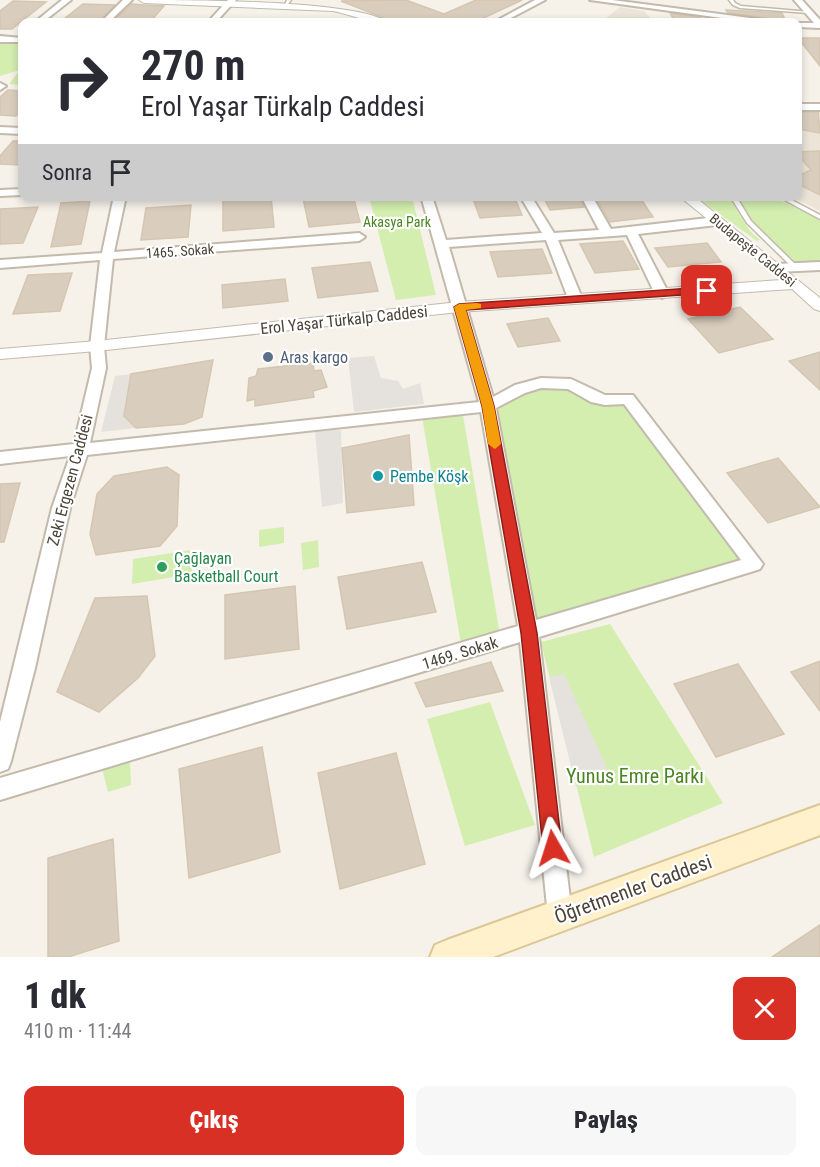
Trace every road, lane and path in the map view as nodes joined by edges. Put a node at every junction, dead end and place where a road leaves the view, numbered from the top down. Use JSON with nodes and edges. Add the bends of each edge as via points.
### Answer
{"nodes":[{"id":1,"x":67,"y":0,"type":"edge"},
{"id":2,"x":128,"y":0,"type":"edge"},
{"id":3,"x":144,"y":0,"type":"edge"},
{"id":4,"x":542,"y":0,"type":"edge"},
{"id":5,"x":594,"y":0,"type":"edge"},
{"id":6,"x":731,"y":0,"type":"edge"},
{"id":7,"x":798,"y":0,"type":"edge"},
{"id":8,"x":231,"y":2,"type":"edge"},
{"id":9,"x":287,"y":3,"type":"edge"},
{"id":10,"x":644,"y":3,"type":"edge"},
{"id":11,"x":808,"y":12,"type":"junction"},
{"id":12,"x":44,"y":18,"type":"edge"},
{"id":13,"x":109,"y":18,"type":"edge"},
{"id":14,"x":216,"y":18,"type":"edge"},
{"id":15,"x":370,"y":18,"type":"edge"},
{"id":16,"x":506,"y":18,"type":"edge"},
{"id":17,"x":706,"y":18,"type":"edge"},
{"id":18,"x":802,"y":25,"type":"edge"},
{"id":19,"x":820,"y":26,"type":"edge"},
{"id":20,"x":0,"y":39,"type":"edge"},
{"id":21,"x":18,"y":39,"type":"edge"},
{"id":22,"x":802,"y":107,"type":"edge"},
{"id":23,"x":820,"y":107,"type":"edge"},
{"id":24,"x":0,"y":130,"type":"edge"},
{"id":25,"x":18,"y":131,"type":"edge"},
{"id":26,"x":18,"y":192,"type":"edge"},
{"id":27,"x":0,"y":193,"type":"edge"},
{"id":28,"x":119,"y":201,"type":"edge"},
{"id":29,"x":428,"y":201,"type":"edge"},
{"id":30,"x":528,"y":201,"type":"edge"},
{"id":31,"x":589,"y":201,"type":"edge"},
{"id":32,"x":692,"y":201,"type":"edge"},
{"id":33,"x":736,"y":201,"type":"edge"},
{"id":34,"x":790,"y":201,"type":"edge"},
{"id":35,"x":820,"y":217,"type":"edge"},
{"id":36,"x":717,"y":220,"type":"junction"},
{"id":37,"x":631,"y":231,"type":"junction"},
{"id":38,"x":607,"y":233,"type":"junction"},
{"id":39,"x":359,"y":237,"type":"dead end"},
{"id":40,"x":551,"y":238,"type":"junction"},
{"id":41,"x":442,"y":244,"type":"junction"},
{"id":42,"x":107,"y":256,"type":"junction"},
{"id":43,"x":0,"y":264,"type":"edge"},
{"id":44,"x":820,"y":266,"type":"edge"},
{"id":45,"x":795,"y":267,"type":"junction"},
{"id":46,"x":776,"y":268,"type":"junction"},
{"id":47,"x":796,"y":284,"type":"junction"},
{"id":48,"x":662,"y":294,"type":"junction"},
{"id":49,"x":575,"y":298,"type":"junction"},
{"id":50,"x":820,"y":306,"type":"edge"},
{"id":51,"x":459,"y":307,"type":"junction"},
{"id":52,"x":97,"y":346,"type":"junction"},
{"id":53,"x":0,"y":354,"type":"edge"},
{"id":54,"x":488,"y":406,"type":"junction"},
{"id":55,"x":80,"y":451,"type":"junction"},
{"id":56,"x":0,"y":458,"type":"edge"},
{"id":57,"x":529,"y":633,"type":"junction"},
{"id":58,"x":0,"y":761,"type":"edge"},
{"id":59,"x":0,"y":789,"type":"edge"},
{"id":60,"x":820,"y":820,"type":"edge"},
{"id":61,"x":560,"y":916,"type":"junction"},
{"id":62,"x":447,"y":957,"type":"edge"}],
"edges":[{"from":1,"to":12,"type":"street"},
{"from":2,"to":13,"type":"street"},
{"from":3,"to":8,"type":"street"},
{"from":4,"to":16,"type":"street"},
{"from":5,"to":10,"type":"street"},
{"from":6,"to":11,"type":"lane","via":[[740,7]]},
{"from":7,"to":11,"type":"street"},
{"from":8,"to":9,"type":"street"},
{"from":8,"to":14,"type":"street"},
{"from":9,"to":15,"type":"street","via":[[347,10]]},
{"from":10,"to":17,"type":"street","via":[[659,12]]},
{"from":11,"to":19,"type":"street"},
{"from":18,"to":19,"type":"street"},
{"from":20,"to":21,"type":"street"},
{"from":22,"to":23,"type":"street"},
{"from":24,"to":25,"type":"street"},
{"from":26,"to":27,"type":"street"},
{"from":28,"to":42,"type":"street","name":"Zeki Ergezen Caddesi"},
{"from":29,"to":41,"type":"street"},
{"from":30,"to":40,"type":"street"},
{"from":31,"to":38,"type":"street"},
{"from":32,"to":36,"type":"street","name":"Budapeşte Caddesi"},
{"from":33,"to":45,"type":"lane","via":[[749,222]]},
{"from":34,"to":35,"type":"lane"},
{"from":36,"to":37,"type":"street"},
{"from":36,"to":46,"type":"street","name":"Budapeşte Caddesi"},
{"from":37,"to":38,"type":"street"},
{"from":37,"to":48,"type":"street"},
{"from":38,"to":40,"type":"street"},
{"from":39,"to":42,"type":"street","name":"1465. Sokak"},
{"from":40,"to":41,"type":"street"},
{"from":40,"to":49,"type":"street"},
{"from":41,"to":51,"type":"street"},
{"from":42,"to":43,"type":"street","name":"1465. Sokak"},
{"from":42,"to":52,"type":"street","name":"Zeki Ergezen Caddesi"},
{"from":44,"to":45,"type":"street"},
{"from":45,"to":46,"type":"street"},
{"from":46,"to":47,"type":"street","name":"Budapeşte Caddesi"},
{"from":47,"to":48,"type":"street","name":"Erol Yaşar Türkalp Caddesi"},
{"from":47,"to":50,"type":"street","name":"Budapeşte Caddesi"},
{"from":48,"to":49,"type":"street","name":"Erol Yaşar Türkalp Caddesi"},
{"from":49,"to":51,"type":"street","name":"Erol Yaşar Türkalp Caddesi"},
{"from":51,"to":52,"type":"street","name":"Erol Yaşar Türkalp Caddesi"},
{"from":51,"to":54,"type":"street"},
{"from":52,"to":53,"type":"street","name":"Erol Yaşar Türkalp Caddesi"},
{"from":52,"to":55,"type":"street","name":"Zeki Ergezen Caddesi","via":[[99,368]]},
{"from":54,"to":55,"type":"street"},
{"from":54,"to":57,"type":"street"},
{"from":54,"to":57,"type":"street","name":"1469. Sokak","via":[[520,389],[542,383],[571,384],[604,400],[628,399],[754,564]]},
{"from":55,"to":56,"type":"street"},
{"from":55,"to":58,"type":"street","name":"Zeki Ergezen Caddesi","via":[[61,508]]},
{"from":57,"to":59,"type":"street","name":"1469. Sokak"},
{"from":57,"to":61,"type":"street"},
{"from":60,"to":61,"type":"main road","name":"Öğretmenler Caddesi"},
{"from":61,"to":62,"type":"main road","name":"Öğretmenler Caddesi"}]}
